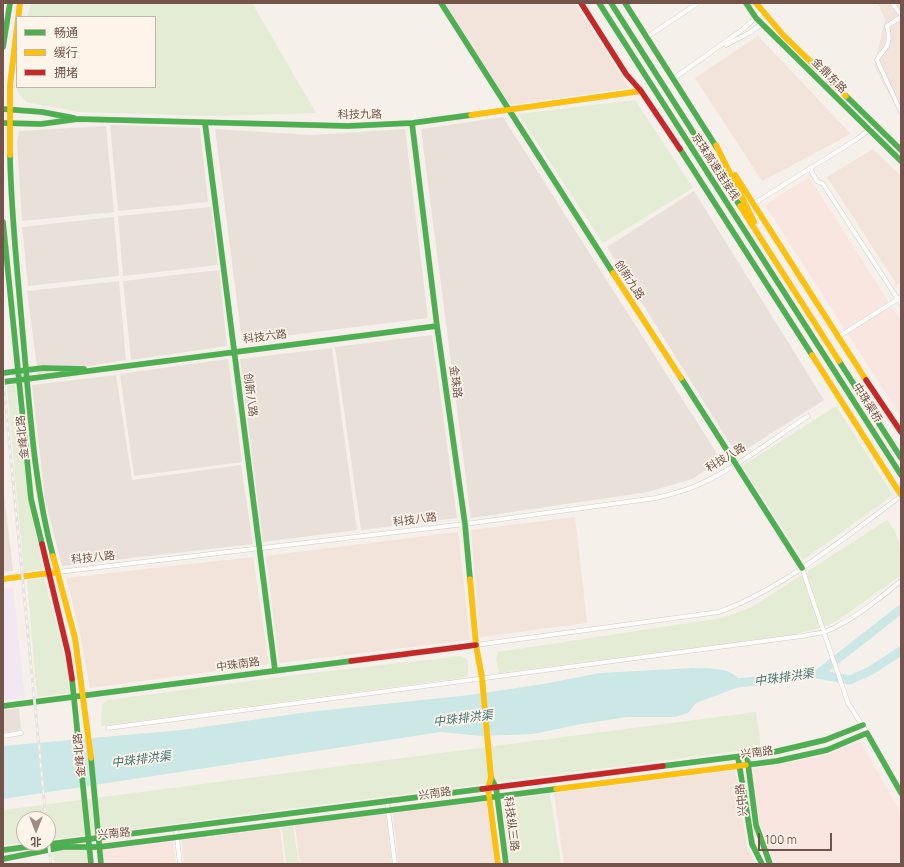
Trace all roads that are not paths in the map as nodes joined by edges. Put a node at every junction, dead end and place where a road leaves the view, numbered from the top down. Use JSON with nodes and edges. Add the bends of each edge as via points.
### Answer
{"nodes":[{"id":1,"x":10,"y":3,"type":"edge"},
{"id":2,"x":20,"y":3,"type":"edge"},
{"id":3,"x":441,"y":3,"type":"edge"},
{"id":4,"x":581,"y":3,"type":"edge"},
{"id":5,"x":599,"y":3,"type":"edge"},
{"id":6,"x":611,"y":3,"type":"edge"},
{"id":7,"x":625,"y":3,"type":"edge"},
{"id":8,"x":698,"y":3,"type":"edge"},
{"id":9,"x":746,"y":3,"type":"edge"},
{"id":10,"x":756,"y":3,"type":"edge"},
{"id":11,"x":892,"y":3,"type":"edge"},
{"id":12,"x":762,"y":12,"type":"junction"},
{"id":13,"x":18,"y":16,"type":"edge"},
{"id":14,"x":901,"y":16,"type":"edge"},
{"id":15,"x":756,"y":18,"type":"junction"},
{"id":16,"x":769,"y":19,"type":"junction"},
{"id":17,"x":762,"y":24,"type":"junction"},
{"id":18,"x":16,"y":27,"type":"edge"},
{"id":19,"x":647,"y":38,"type":"junction"},
{"id":20,"x":3,"y":48,"type":"edge"},
{"id":21,"x":716,"y":49,"type":"junction"},
{"id":22,"x":673,"y":79,"type":"junction"},
{"id":23,"x":641,"y":90,"type":"junction"},
{"id":24,"x":5,"y":109,"type":"edge"},
{"id":25,"x":508,"y":109,"type":"junction"},
{"id":26,"x":901,"y":112,"type":"edge"},
{"id":27,"x":78,"y":119,"type":"junction"},
{"id":28,"x":5,"y":123,"type":"edge"},
{"id":29,"x":205,"y":123,"type":"junction"},
{"id":30,"x":412,"y":123,"type":"junction"},
{"id":31,"x":874,"y":125,"type":"junction"},
{"id":32,"x":869,"y":130,"type":"junction"},
{"id":33,"x":716,"y":145,"type":"junction"},
{"id":34,"x":901,"y":150,"type":"edge"},
{"id":35,"x":901,"y":161,"type":"edge"},
{"id":36,"x":810,"y":168,"type":"junction"},
{"id":37,"x":754,"y":204,"type":"junction"},
{"id":38,"x":3,"y":222,"type":"edge"},
{"id":39,"x":759,"y":235,"type":"junction"},
{"id":40,"x":899,"y":298,"type":"edge"},
{"id":41,"x":901,"y":304,"type":"edge"},
{"id":42,"x":436,"y":326,"type":"junction"},
{"id":43,"x":838,"y":337,"type":"junction"},
{"id":44,"x":824,"y":338,"type":"joint"},
{"id":45,"x":816,"y":341,"type":"joint"},
{"id":46,"x":234,"y":351,"type":"junction"},
{"id":47,"x":26,"y":369,"type":"junction"},
{"id":48,"x":18,"y":370,"type":"junction"},
{"id":49,"x":96,"y":370,"type":"junction"},
{"id":50,"x":3,"y":373,"type":"edge"},
{"id":51,"x":27,"y":379,"type":"junction"},
{"id":52,"x":19,"y":380,"type":"junction"},
{"id":53,"x":3,"y":382,"type":"edge"},
{"id":54,"x":808,"y":416,"type":"dead end"},
{"id":55,"x":901,"y":432,"type":"edge"},
{"id":56,"x":901,"y":458,"type":"edge"},
{"id":57,"x":736,"y":464,"type":"junction"},
{"id":58,"x":901,"y":476,"type":"edge"},
{"id":59,"x":901,"y":496,"type":"edge"},
{"id":60,"x":465,"y":524,"type":"junction"},
{"id":61,"x":259,"y":549,"type":"junction"},
{"id":62,"x":802,"y":568,"type":"junction"},
{"id":63,"x":58,"y":572,"type":"junction"},
{"id":64,"x":48,"y":573,"type":"junction"},
{"id":65,"x":3,"y":579,"type":"edge"},
{"id":66,"x":901,"y":581,"type":"edge"},
{"id":67,"x":825,"y":631,"type":"junction"},
{"id":68,"x":476,"y":645,"type":"junction"},
{"id":69,"x":275,"y":670,"type":"junction"},
{"id":70,"x":482,"y":678,"type":"junction"},
{"id":71,"x":85,"y":696,"type":"junction"},
{"id":72,"x":75,"y":697,"type":"junction"},
{"id":73,"x":3,"y":706,"type":"edge"},
{"id":74,"x":863,"y":725,"type":"junction"},
{"id":75,"x":108,"y":728,"type":"dead end"},
{"id":76,"x":867,"y":733,"type":"junction"},
{"id":77,"x":21,"y":734,"type":"dead end"},
{"id":78,"x":3,"y":736,"type":"edge"},
{"id":79,"x":747,"y":756,"type":"junction"},
{"id":80,"x":738,"y":757,"type":"junction"},
{"id":81,"x":748,"y":764,"type":"junction"},
{"id":82,"x":740,"y":765,"type":"junction"},
{"id":83,"x":491,"y":778,"type":"junction"},
{"id":84,"x":496,"y":786,"type":"junction"},
{"id":85,"x":488,"y":788,"type":"junction"},
{"id":86,"x":901,"y":793,"type":"edge"},
{"id":87,"x":498,"y":795,"type":"junction"},
{"id":88,"x":489,"y":796,"type":"junction"},
{"id":89,"x":388,"y":801,"type":"junction"},
{"id":90,"x":389,"y":811,"type":"junction"},
{"id":91,"x":176,"y":829,"type":"junction"},
{"id":92,"x":177,"y":836,"type":"junction"},
{"id":93,"x":99,"y":840,"type":"junction"},
{"id":94,"x":89,"y":842,"type":"junction"},
{"id":95,"x":100,"y":847,"type":"junction"},
{"id":96,"x":3,"y":850,"type":"edge"},
{"id":97,"x":3,"y":859,"type":"edge"},
{"id":98,"x":91,"y":864,"type":"edge"},
{"id":99,"x":101,"y":864,"type":"edge"},
{"id":100,"x":180,"y":864,"type":"edge"},
{"id":101,"x":395,"y":864,"type":"edge"},
{"id":102,"x":498,"y":864,"type":"edge"},
{"id":103,"x":506,"y":864,"type":"edge"},
{"id":104,"x":762,"y":864,"type":"edge"},
{"id":105,"x":770,"y":864,"type":"edge"}],
"edges":[{"from":1,"to":20,"type":"main road"},
{"from":2,"to":13,"type":"main road","name":"金峰北路"},
{"from":3,"to":25,"type":"main road","name":"创新九路"},
{"from":4,"to":23,"type":"main road","via":[[626,74]]},
{"from":5,"to":45,"type":"main road","name":"京珠高速连接线"},
{"from":6,"to":39,"type":"main road","name":"京珠高速连接线"},
{"from":7,"to":19,"type":"main road"},
{"from":8,"to":19,"type":"street"},
{"from":9,"to":15,"type":"main road","name":"金鼎东路"},
{"from":10,"to":12,"type":"main road","name":"金鼎东路"},
{"from":11,"to":14,"type":"street"},
{"from":12,"to":15,"type":"street"},
{"from":12,"to":16,"type":"main road","name":"金鼎东路"},
{"from":14,"to":26,"type":"street","via":[[887,26],[887,48],[878,60]]},
{"from":15,"to":17,"type":"main road","name":"金鼎东路"},
{"from":15,"to":21,"type":"street"},
{"from":16,"to":17,"type":"street"},
{"from":16,"to":31,"type":"main road","name":"金鼎东路"},
{"from":17,"to":21,"type":"street","via":[[749,34]]},
{"from":17,"to":32,"type":"main road","name":"金鼎东路"},
{"from":18,"to":24,"type":"main road","name":"金峰北路"},
{"from":19,"to":22,"type":"main road"},
{"from":21,"to":22,"type":"street"},
{"from":22,"to":33,"type":"main road"},
{"from":23,"to":25,"type":"main road","name":"科技九路"},
{"from":23,"to":59,"type":"main road"},
{"from":24,"to":27,"type":"main road","name":"科技九路","via":[[42,112]]},
{"from":24,"to":28,"type":"main road","name":"金峰北路"},
{"from":25,"to":30,"type":"main road","name":"科技九路"},
{"from":25,"to":57,"type":"main road","name":"创新九路"},
{"from":27,"to":28,"type":"main road","name":"科技九路","via":[[41,124]]},
{"from":27,"to":29,"type":"main road","name":"科技九路"},
{"from":28,"to":47,"type":"main road","name":"金峰北路"},
{"from":29,"to":30,"type":"main road","name":"科技九路","via":[[348,126]]},
{"from":29,"to":46,"type":"main road","name":"创新八路"},
{"from":30,"to":42,"type":"main road","name":"金珠路"},
{"from":31,"to":32,"type":"street"},
{"from":31,"to":34,"type":"main road","name":"金鼎东路"},
{"from":32,"to":35,"type":"main road","name":"金鼎东路"},
{"from":32,"to":36,"type":"street"},
{"from":33,"to":37,"type":"main road"},
{"from":33,"to":39,"type":"main road","via":[[749,209]]},
{"from":36,"to":37,"type":"street"},
{"from":36,"to":40,"type":"street"},
{"from":37,"to":43,"type":"main road"},
{"from":38,"to":48,"type":"main road","name":"金峰北路"},
{"from":39,"to":44,"type":"main road","name":"京珠高速连接线"},
{"from":40,"to":41,"type":"street"},
{"from":40,"to":43,"type":"street"},
{"from":42,"to":46,"type":"main road","name":"科技六路"},
{"from":42,"to":60,"type":"main road","name":"金珠路"},
{"from":43,"to":55,"type":"main road"},
{"from":44,"to":56,"type":"main road","name":"中珠渠桥"},
{"from":45,"to":58,"type":"main road","name":"中珠渠桥"},
{"from":46,"to":49,"type":"main road","name":"科技六路"},
{"from":46,"to":61,"type":"main road","name":"创新八路"},
{"from":47,"to":48,"type":"main road","name":"科技六路"},
{"from":47,"to":49,"type":"main road","name":"科技六路","via":[[53,367]]},
{"from":47,"to":51,"type":"main road","name":"金峰北路"},
{"from":48,"to":50,"type":"main road","name":"科技六路"},
{"from":48,"to":52,"type":"main road","name":"金峰北路"},
{"from":49,"to":51,"type":"main road","name":"科技六路"},
{"from":51,"to":52,"type":"main road","name":"科技六路"},
{"from":51,"to":63,"type":"main road","name":"金峰北路","via":[[42,503]]},
{"from":52,"to":53,"type":"main road","name":"科技六路"},
{"from":52,"to":64,"type":"main road","name":"金峰北路","via":[[32,499]]},
{"from":54,"to":57,"type":"street","name":"科技八路"},
{"from":57,"to":60,"type":"street","name":"科技八路","via":[[701,484],[656,498]]},
{"from":57,"to":62,"type":"main road","name":"创新九路"},
{"from":59,"to":62,"type":"street"},
{"from":60,"to":61,"type":"street","name":"科技八路"},
{"from":60,"to":68,"type":"main road","name":"金珠路"},
{"from":61,"to":63,"type":"street","name":"科技八路"},
{"from":61,"to":69,"type":"main road","name":"创新八路"},
{"from":62,"to":67,"type":"street"},
{"from":62,"to":68,"type":"street","via":[[736,606],[719,612]]},
{"from":63,"to":64,"type":"main road","name":"科技八路"},
{"from":63,"to":71,"type":"main road","name":"金峰北路","via":[[74,635]]},
{"from":64,"to":65,"type":"main road","name":"科技八路"},
{"from":64,"to":72,"type":"main road","name":"金峰北路","via":[[68,653]]},
{"from":66,"to":67,"type":"street","via":[[843,622]]},
{"from":67,"to":70,"type":"street"},
{"from":67,"to":74,"type":"street","via":[[848,703]]},
{"from":68,"to":69,"type":"main road","name":"中珠南路"},
{"from":68,"to":70,"type":"main road","name":"金珠路"},
{"from":69,"to":71,"type":"main road","name":"中珠南路"},
{"from":70,"to":75,"type":"street"},
{"from":70,"to":83,"type":"main road","name":"金珠路"},
{"from":71,"to":72,"type":"main road","name":"中珠南路"},
{"from":71,"to":93,"type":"main road","name":"金峰北路"},
{"from":72,"to":73,"type":"main road","name":"中珠南路"},
{"from":72,"to":94,"type":"main road","name":"金峰北路"},
{"from":74,"to":76,"type":"street"},
{"from":74,"to":79,"type":"main road","name":"兴南路","via":[[812,744]]},
{"from":76,"to":81,"type":"main road","name":"兴南路","via":[[822,751],[777,761]]},
{"from":76,"to":86,"type":"main road"},
{"from":77,"to":78,"type":"street"},
{"from":79,"to":80,"type":"main road","name":"兴南路"},
{"from":79,"to":81,"type":"main road","name":"兴中路"},
{"from":80,"to":82,"type":"main road","name":"兴中路"},
{"from":80,"to":84,"type":"main road","name":"兴南路"},
{"from":81,"to":82,"type":"main road","name":"兴南路"},
{"from":81,"to":105,"type":"main road","name":"兴中路","via":[[754,822]]},
{"from":82,"to":87,"type":"main road","name":"兴南路"},
{"from":82,"to":104,"type":"main road","name":"兴中路","via":[[748,826],[752,844]]},
{"from":83,"to":84,"type":"main road","name":"科技纵三路"},
{"from":83,"to":85,"type":"main road"},
{"from":84,"to":85,"type":"main road","name":"兴南路"},
{"from":84,"to":87,"type":"main road","name":"科技纵三路"},
{"from":85,"to":88,"type":"main road","name":"科技纵三路"},
{"from":85,"to":89,"type":"main road","name":"兴南路"},
{"from":87,"to":88,"type":"main road","name":"兴南路"},
{"from":87,"to":103,"type":"main road","name":"科技纵三路"},
{"from":88,"to":90,"type":"main road","name":"兴南路"},
{"from":88,"to":102,"type":"main road","name":"科技纵三路"},
{"from":89,"to":90,"type":"street"},
{"from":89,"to":91,"type":"main road","name":"兴南路"},
{"from":90,"to":92,"type":"main road","name":"兴南路"},
{"from":90,"to":101,"type":"street"},
{"from":91,"to":92,"type":"street"},
{"from":91,"to":93,"type":"main road","name":"兴南路"},
{"from":92,"to":95,"type":"main road","name":"兴南路"},
{"from":92,"to":100,"type":"street"},
{"from":93,"to":94,"type":"main road","name":"兴南路"},
{"from":93,"to":95,"type":"main road","name":"金峰北路"},
{"from":94,"to":95,"type":"main road","name":"兴南路"},
{"from":94,"to":96,"type":"main road","name":"兴南路"},
{"from":94,"to":97,"type":"main road","name":"兴南路"},
{"from":94,"to":98,"type":"main road","name":"金峰北路"},
{"from":95,"to":99,"type":"main road","name":"金峰北路"}]}
